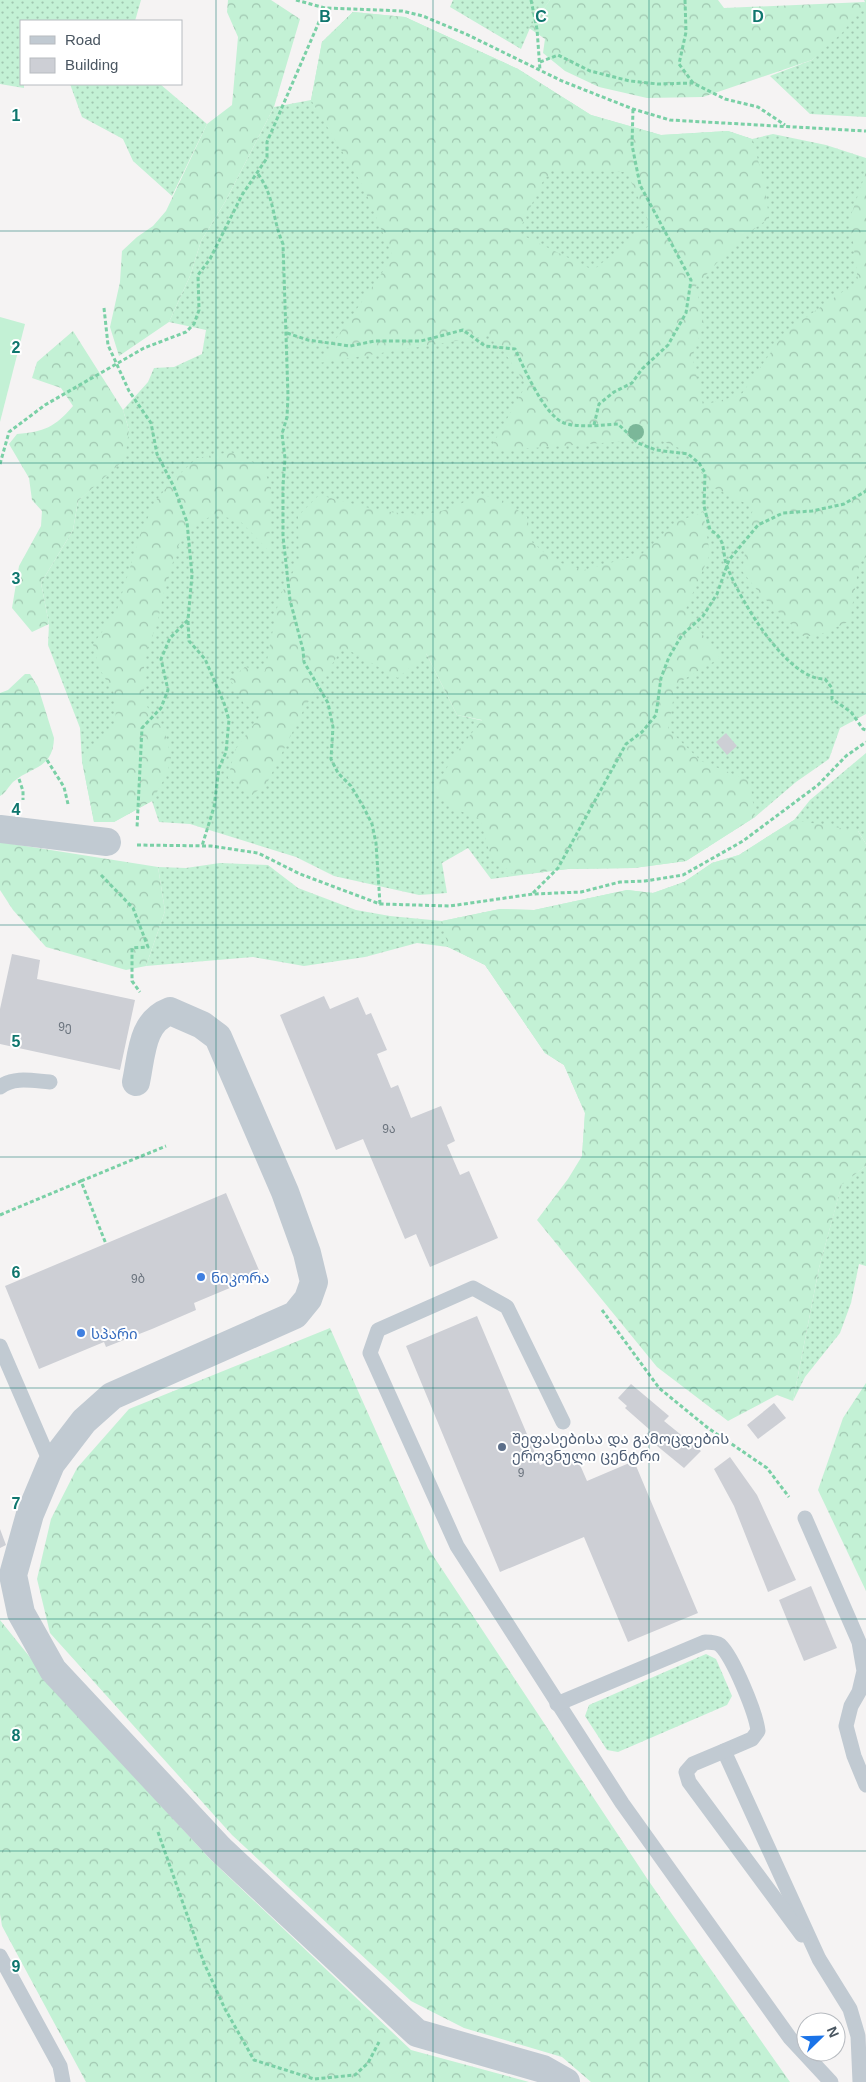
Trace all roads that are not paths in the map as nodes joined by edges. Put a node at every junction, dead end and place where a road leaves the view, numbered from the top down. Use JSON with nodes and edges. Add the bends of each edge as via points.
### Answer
{"nodes":[{"id":1,"x":0,"y":829,"type":"edge"},
{"id":2,"x":107,"y":842,"type":"dead end"},
{"id":3,"x":50,"y":1082,"type":"dead end"},
{"id":4,"x":136,"y":1082,"type":"dead end"},
{"id":5,"x":0,"y":1087,"type":"edge"},
{"id":6,"x":0,"y":1346,"type":"edge"},
{"id":7,"x":563,"y":1422,"type":"dead end"},
{"id":8,"x":51,"y":1464,"type":"junction"},
{"id":9,"x":805,"y":1518,"type":"road end"},
{"id":10,"x":557,"y":1704,"type":"junction"},
{"id":11,"x":724,"y":1751,"type":"junction"},
{"id":12,"x":866,"y":1785,"type":"edge"},
{"id":13,"x":0,"y":1956,"type":"edge"},
{"id":14,"x":819,"y":1958,"type":"junction"},
{"id":15,"x":63,"y":2082,"type":"edge"},
{"id":16,"x":566,"y":2082,"type":"edge"},
{"id":17,"x":831,"y":2082,"type":"edge"},
{"id":18,"x":860,"y":2082,"type":"edge"}],
"edges":[{"from":1,"to":2,"type":"street"},
{"from":3,"to":5,"type":"lane","via":[[16,1080]]},
{"from":4,"to":8,"type":"street","via":[[148,1027],[158,1016],[170,1011],[202,1025],[218,1037],[308,1253],[314,1282],[308,1299],[296,1315],[112,1396],[84,1421]]},
{"from":6,"to":8,"type":"lane"},
{"from":7,"to":10,"type":"lane","via":[[507,1307],[473,1288],[378,1330],[370,1353],[457,1546]]},
{"from":8,"to":16,"type":"street","via":[[30,1514],[13,1575],[21,1613],[53,1670],[220,1849],[417,2033],[543,2069]]},
{"from":9,"to":12,"type":"lane","via":[[859,1642],[864,1671],[860,1692],[851,1706],[846,1726]]},
{"from":10,"to":11,"type":"lane","via":[[705,1642],[718,1643],[727,1653],[756,1718],[758,1731],[752,1739]]},
{"from":10,"to":17,"type":"lane","via":[[622,1803],[790,2038]]},
{"from":11,"to":14,"type":"lane"},
{"from":11,"to":14,"type":"lane","via":[[693,1764],[686,1772],[689,1782]]},
{"from":13,"to":15,"type":"lane","via":[[60,2066]]},
{"from":14,"to":18,"type":"lane","via":[[850,2009],[858,2036]]}]}
